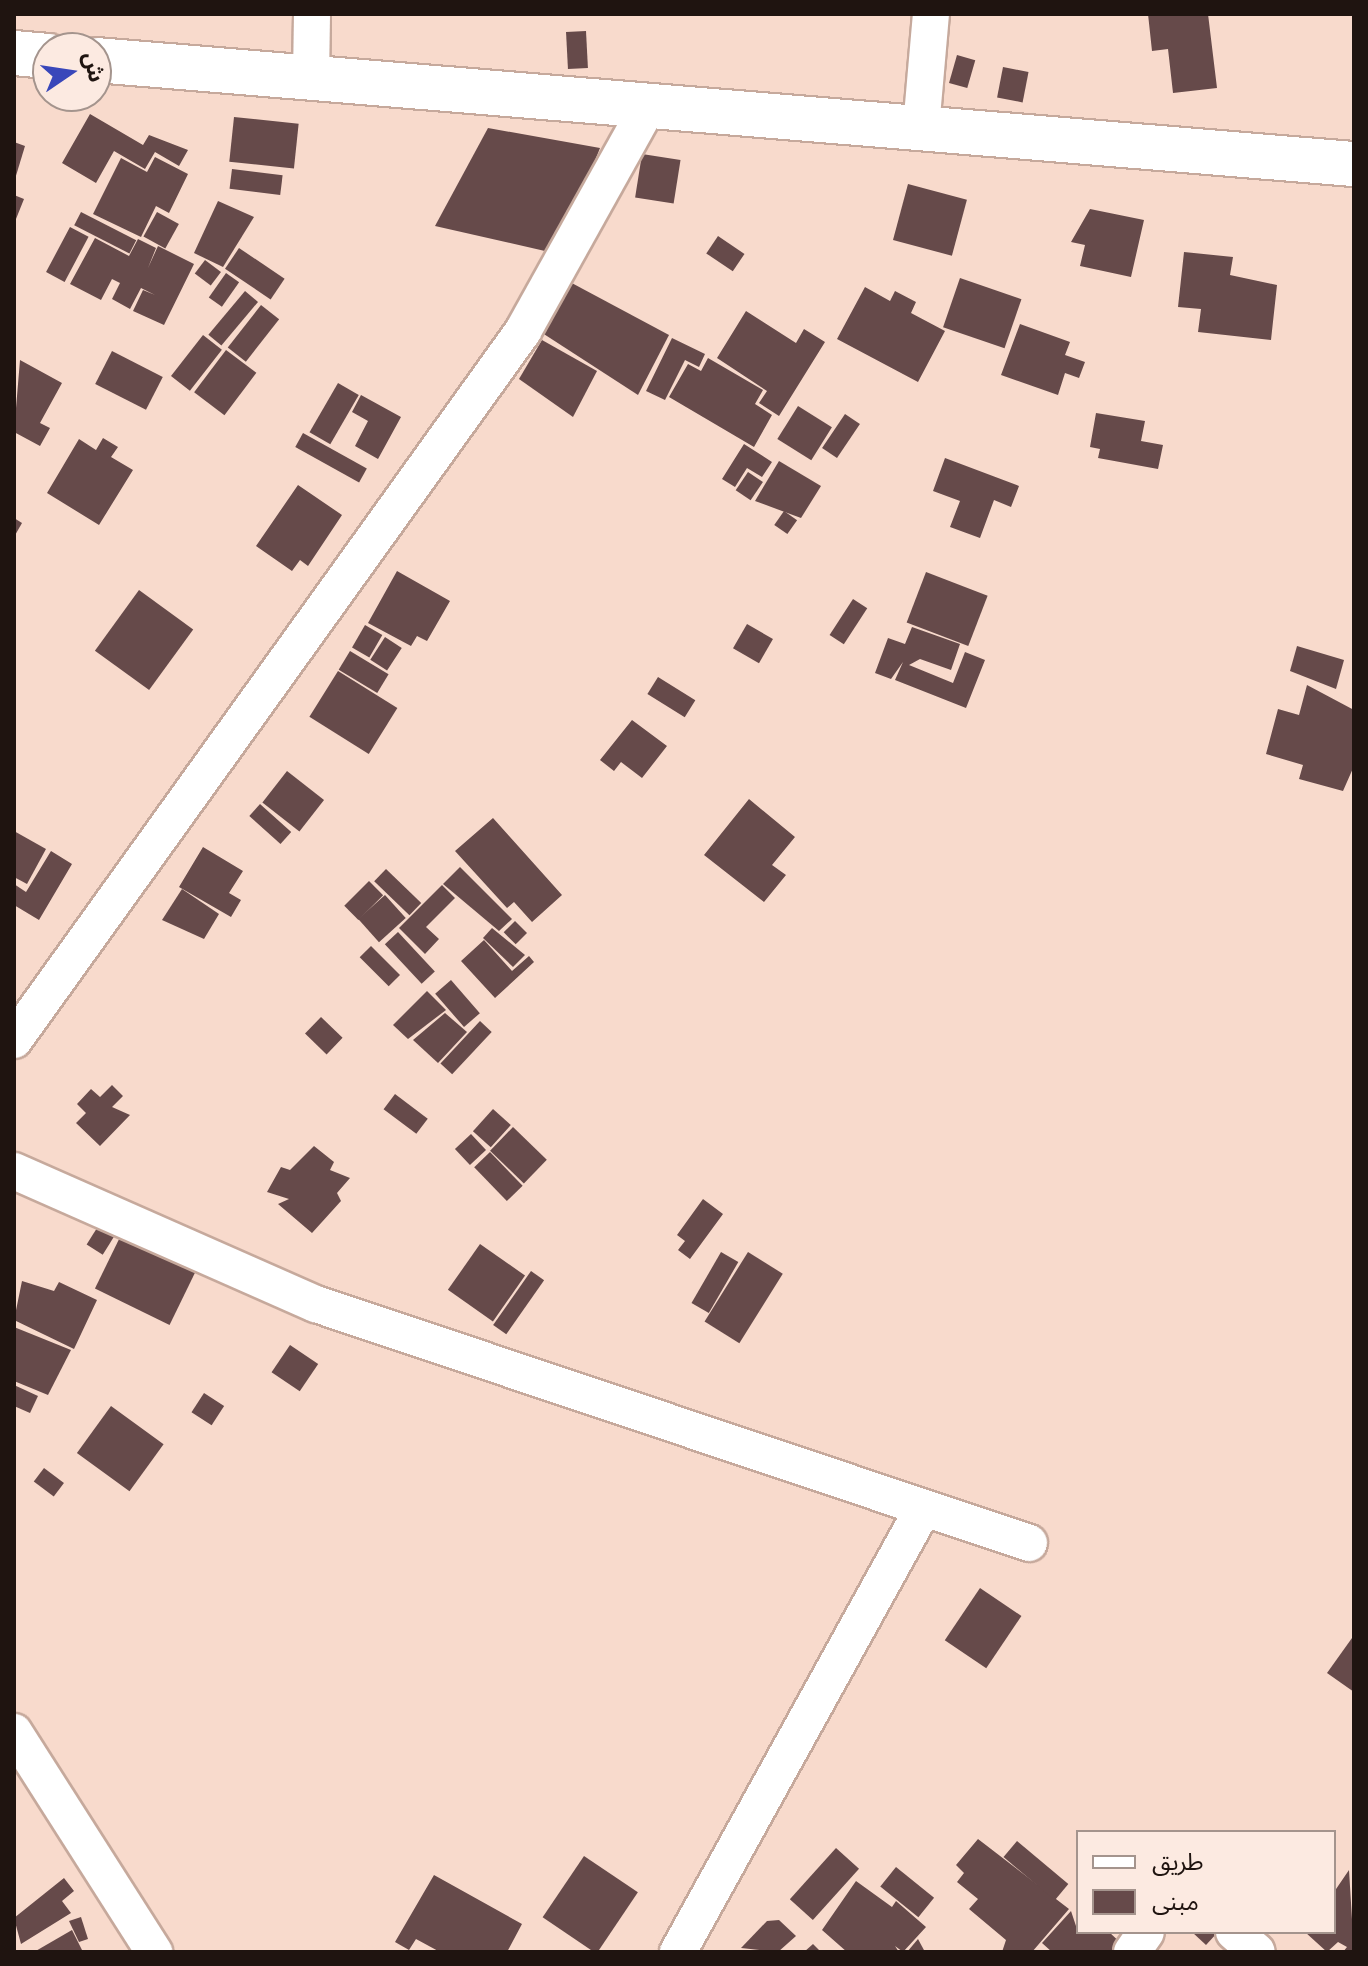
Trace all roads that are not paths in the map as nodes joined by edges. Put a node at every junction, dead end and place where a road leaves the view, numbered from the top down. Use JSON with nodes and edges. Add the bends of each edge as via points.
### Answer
{"nodes":[{"id":1,"x":312,"y":14,"type":"edge"},
{"id":2,"x":931,"y":14,"type":"edge"},
{"id":3,"x":112,"y":61,"type":"edge"},
{"id":4,"x":311,"y":78,"type":"junction"},
{"id":5,"x":648,"y":106,"type":"junction"},
{"id":6,"x":921,"y":128,"type":"junction"},
{"id":7,"x":1354,"y":164,"type":"edge"},
{"id":8,"x":14,"y":1040,"type":"edge"},
{"id":9,"x":14,"y":1171,"type":"edge"},
{"id":10,"x":923,"y":1509,"type":"junction"},
{"id":11,"x":1029,"y":1543,"type":"dead end"},
{"id":12,"x":14,"y":1732,"type":"edge"},
{"id":13,"x":1145,"y":1934,"type":"edge"},
{"id":14,"x":1236,"y":1934,"type":"edge"},
{"id":15,"x":154,"y":1952,"type":"edge"},
{"id":16,"x":678,"y":1952,"type":"edge"},
{"id":17,"x":1132,"y":1952,"type":"edge"},
{"id":18,"x":1257,"y":1952,"type":"edge"}],
"edges":[{"from":1,"to":4,"type":"street"},
{"from":2,"to":6,"type":"street"},
{"from":3,"to":4,"type":"street"},
{"from":4,"to":5,"type":"street"},
{"from":5,"to":6,"type":"street"},
{"from":5,"to":8,"type":"street","via":[[523,331]]},
{"from":6,"to":7,"type":"street"},
{"from":9,"to":10,"type":"street","via":[[316,1304]]},
{"from":10,"to":11,"type":"street"},
{"from":10,"to":16,"type":"street"},
{"from":12,"to":15,"type":"street"},
{"from":13,"to":17,"type":"street"},
{"from":14,"to":18,"type":"street"}]}
